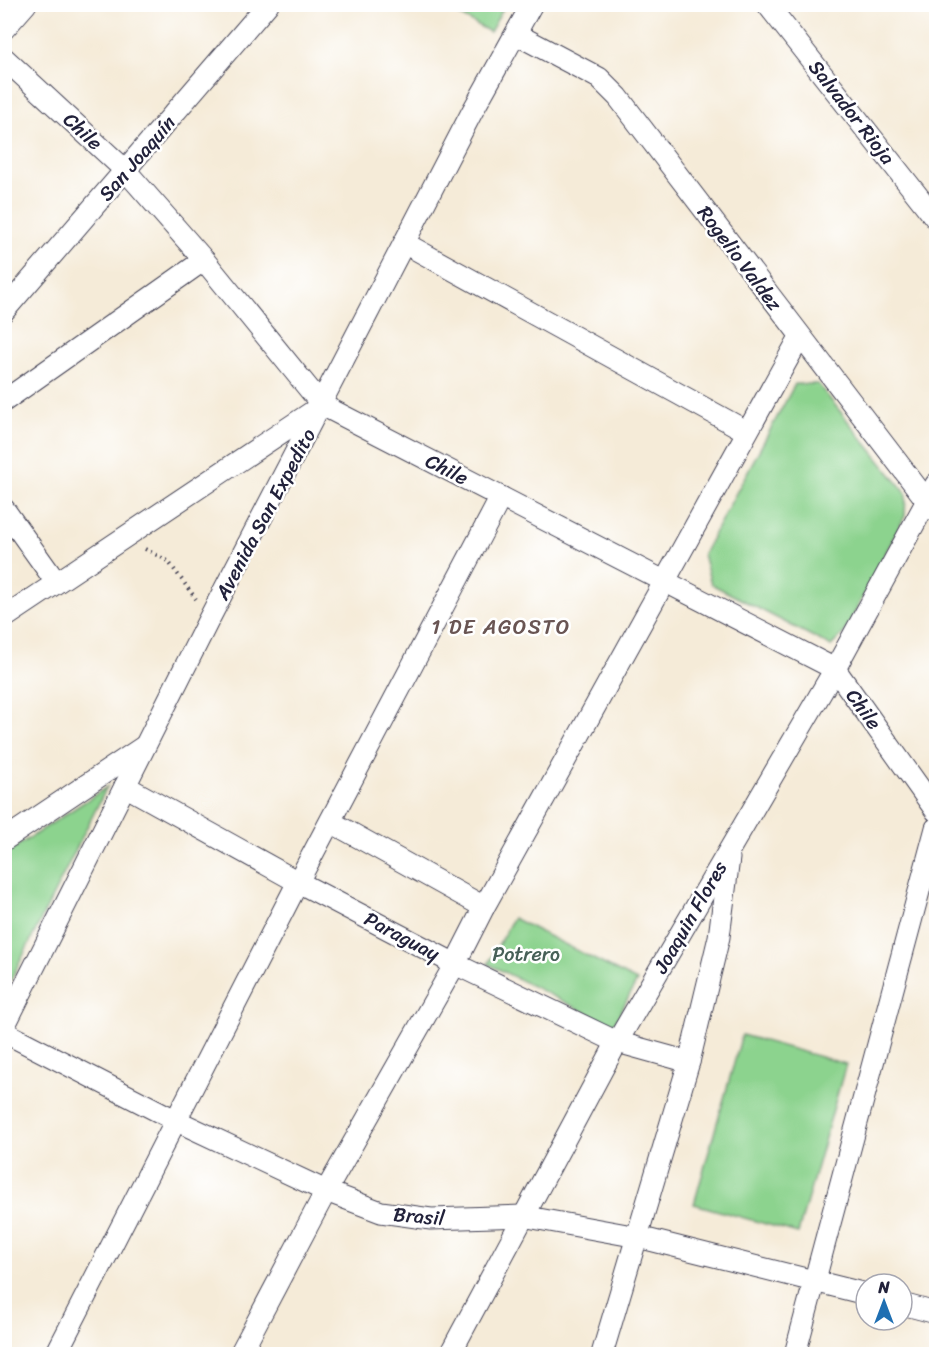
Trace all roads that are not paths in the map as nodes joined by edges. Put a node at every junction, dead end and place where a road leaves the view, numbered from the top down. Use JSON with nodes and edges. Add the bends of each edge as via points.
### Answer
{"nodes":[{"id":1,"x":26,"y":4,"type":"edge"},
{"id":2,"x":268,"y":4,"type":"edge"},
{"id":3,"x":532,"y":4,"type":"edge"},
{"id":4,"x":766,"y":4,"type":"edge"},
{"id":5,"x":4,"y":29,"type":"edge"},
{"id":6,"x":516,"y":34,"type":"junction"},
{"id":7,"x":4,"y":58,"type":"edge"},
{"id":8,"x":126,"y":171,"type":"junction"},
{"id":9,"x":936,"y":219,"type":"edge"},
{"id":10,"x":406,"y":244,"type":"junction"},
{"id":11,"x":204,"y":260,"type":"junction"},
{"id":12,"x":4,"y":311,"type":"edge"},
{"id":13,"x":800,"y":337,"type":"junction"},
{"id":14,"x":4,"y":401,"type":"edge"},
{"id":15,"x":322,"y":405,"type":"junction"},
{"id":16,"x":746,"y":431,"type":"junction"},
{"id":17,"x":501,"y":497,"type":"junction"},
{"id":18,"x":933,"y":499,"type":"edge"},
{"id":19,"x":4,"y":509,"type":"edge"},
{"id":20,"x":56,"y":582,"type":"junction"},
{"id":21,"x":665,"y":582,"type":"junction"},
{"id":22,"x":4,"y":618,"type":"edge"},
{"id":23,"x":835,"y":669,"type":"junction"},
{"id":24,"x":146,"y":745,"type":"junction"},
{"id":25,"x":125,"y":786,"type":"junction"},
{"id":26,"x":936,"y":811,"type":"edge"},
{"id":27,"x":331,"y":822,"type":"junction"},
{"id":28,"x":936,"y":828,"type":"edge"},
{"id":29,"x":4,"y":840,"type":"edge"},
{"id":30,"x":730,"y":848,"type":"junction"},
{"id":31,"x":298,"y":882,"type":"junction"},
{"id":32,"x":484,"y":907,"type":"junction"},
{"id":33,"x":455,"y":964,"type":"junction"},
{"id":34,"x":4,"y":1030,"type":"edge"},
{"id":35,"x":617,"y":1042,"type":"junction"},
{"id":36,"x":689,"y":1062,"type":"junction"},
{"id":37,"x":175,"y":1120,"type":"junction"},
{"id":38,"x":326,"y":1191,"type":"junction"},
{"id":39,"x":522,"y":1216,"type":"junction"},
{"id":40,"x":638,"y":1237,"type":"junction"},
{"id":41,"x":816,"y":1281,"type":"junction"},
{"id":42,"x":854,"y":1291,"type":"edge"},
{"id":43,"x":914,"y":1307,"type":"edge"},
{"id":44,"x":936,"y":1313,"type":"edge"},
{"id":45,"x":56,"y":1354,"type":"edge"},
{"id":46,"x":240,"y":1354,"type":"edge"},
{"id":47,"x":450,"y":1354,"type":"edge"},
{"id":48,"x":602,"y":1354,"type":"edge"},
{"id":49,"x":795,"y":1354,"type":"edge"}],
"edges":[{"from":1,"to":5,"type":"street"},
{"from":2,"to":8,"type":"street","name":"San Joaquín"},
{"from":3,"to":6,"type":"street","name":"Avenida San Expedito"},
{"from":4,"to":9,"type":"street","name":"Salvador Rioja"},
{"from":6,"to":10,"type":"street","name":"Avenida San Expedito"},
{"from":6,"to":13,"type":"street","name":"Rogelio Valdez","via":[[598,78],[618,97]]},
{"from":7,"to":8,"type":"street","name":"Chile"},
{"from":8,"to":11,"type":"street","name":"Chile"},
{"from":8,"to":12,"type":"street","name":"San Joaquín"},
{"from":10,"to":15,"type":"street","name":"Avenida San Expedito"},
{"from":10,"to":16,"type":"street"},
{"from":11,"to":14,"type":"street"},
{"from":11,"to":15,"type":"street","name":"Chile"},
{"from":13,"to":16,"type":"street"},
{"from":13,"to":18,"type":"street","name":"Rogelio Valdez"},
{"from":15,"to":17,"type":"street","name":"Chile"},
{"from":15,"to":20,"type":"street"},
{"from":15,"to":24,"type":"street","name":"Avenida San Expedito"},
{"from":16,"to":21,"type":"street"},
{"from":17,"to":21,"type":"street","name":"Chile"},
{"from":17,"to":27,"type":"street"},
{"from":18,"to":23,"type":"street","name":"Joaquin Flores"},
{"from":19,"to":20,"type":"street"},
{"from":20,"to":22,"type":"street"},
{"from":21,"to":23,"type":"street","name":"Chile"},
{"from":21,"to":32,"type":"street"},
{"from":23,"to":26,"type":"street","name":"Chile"},
{"from":23,"to":30,"type":"street","name":"Joaquin Flores"},
{"from":24,"to":25,"type":"street","name":"Avenida San Expedito"},
{"from":24,"to":29,"type":"street"},
{"from":25,"to":31,"type":"street","name":"Paraguay"},
{"from":25,"to":34,"type":"street","name":"Avenida San Expedito"},
{"from":27,"to":31,"type":"street"},
{"from":27,"to":32,"type":"street"},
{"from":28,"to":41,"type":"street"},
{"from":30,"to":35,"type":"street","name":"Joaquin Flores"},
{"from":30,"to":36,"type":"street","via":[[719,937]]},
{"from":31,"to":33,"type":"street","name":"Paraguay"},
{"from":31,"to":37,"type":"street"},
{"from":32,"to":33,"type":"street"},
{"from":33,"to":35,"type":"street","name":"Paraguay"},
{"from":33,"to":38,"type":"street"},
{"from":34,"to":37,"type":"street","name":"Brasil"},
{"from":35,"to":36,"type":"street","name":"Paraguay"},
{"from":35,"to":39,"type":"street","name":"Joaquin Flores"},
{"from":36,"to":40,"type":"street"},
{"from":37,"to":38,"type":"street","name":"Brasil"},
{"from":37,"to":45,"type":"street"},
{"from":38,"to":39,"type":"street","name":"Brasil","via":[[381,1212],[431,1220]]},
{"from":38,"to":46,"type":"street"},
{"from":39,"to":40,"type":"street","name":"Brasil"},
{"from":39,"to":47,"type":"street","name":"Joaquin Flores"},
{"from":40,"to":41,"type":"street","name":"Brasil"},
{"from":40,"to":48,"type":"street"},
{"from":41,"to":42,"type":"street","name":"Brasil"},
{"from":41,"to":49,"type":"street"},
{"from":43,"to":44,"type":"street"}]}
